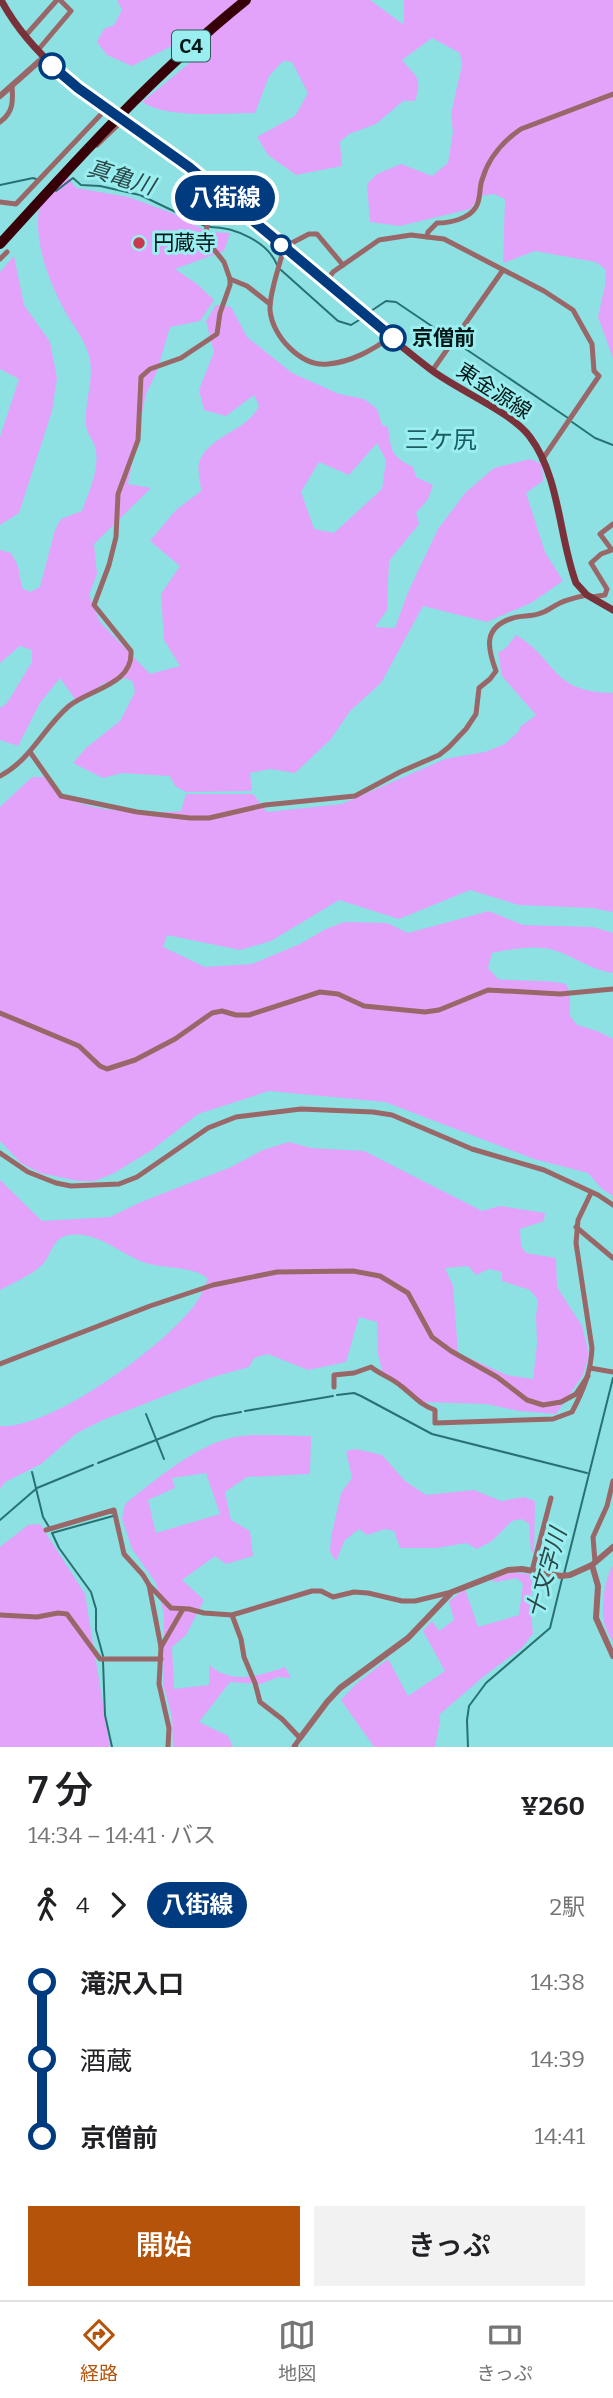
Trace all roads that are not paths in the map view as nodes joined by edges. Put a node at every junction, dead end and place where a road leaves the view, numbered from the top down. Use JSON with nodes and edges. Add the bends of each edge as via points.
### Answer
{"nodes":[{"id":1,"x":1,"y":0,"type":"edge"},
{"id":2,"x":59,"y":0,"type":"edge"},
{"id":3,"x":246,"y":0,"type":"edge"},
{"id":4,"x":26,"y":36,"type":"junction"},
{"id":5,"x":37,"y":50,"type":"junction"},
{"id":6,"x":44,"y":57,"type":"junction"},
{"id":7,"x":12,"y":85,"type":"junction"},
{"id":8,"x":613,"y":94,"type":"edge"},
{"id":9,"x":0,"y":96,"type":"edge"},
{"id":10,"x":107,"y":108,"type":"junction"},
{"id":11,"x":123,"y":120,"type":"junction"},
{"id":12,"x":0,"y":122,"type":"edge"},
{"id":13,"x":46,"y":173,"type":"junction"},
{"id":14,"x":218,"y":191,"type":"junction"},
{"id":15,"x":0,"y":202,"type":"edge"},
{"id":16,"x":427,"y":237,"type":"junction"},
{"id":17,"x":284,"y":247,"type":"junction"},
{"id":18,"x":3,"y":248,"type":"edge"},
{"id":19,"x":0,"y":260,"type":"edge"},
{"id":20,"x":343,"y":265,"type":"junction"},
{"id":21,"x":503,"y":270,"type":"junction"},
{"id":22,"x":230,"y":279,"type":"junction"},
{"id":23,"x":326,"y":282,"type":"junction"},
{"id":24,"x":270,"y":303,"type":"junction"},
{"id":25,"x":391,"y":337,"type":"junction"},
{"id":26,"x":432,"y":371,"type":"junction"},
{"id":27,"x":542,"y":460,"type":"junction"},
{"id":28,"x":613,"y":524,"type":"edge"},
{"id":29,"x":588,"y":596,"type":"junction"},
{"id":30,"x":613,"y":610,"type":"edge"},
{"id":31,"x":30,"y":752,"type":"junction"},
{"id":32,"x":0,"y":776,"type":"edge"},
{"id":33,"x":613,"y":989,"type":"edge"},
{"id":34,"x":0,"y":1013,"type":"edge"},
{"id":35,"x":0,"y":1153,"type":"edge"},
{"id":36,"x":591,"y":1193,"type":"junction"},
{"id":37,"x":613,"y":1205,"type":"edge"},
{"id":38,"x":576,"y":1227,"type":"junction"},
{"id":39,"x":613,"y":1258,"type":"edge"},
{"id":40,"x":0,"y":1364,"type":"edge"},
{"id":41,"x":590,"y":1367,"type":"junction"},
{"id":42,"x":613,"y":1371,"type":"edge"},
{"id":43,"x":588,"y":1376,"type":"junction"},
{"id":44,"x":334,"y":1387,"type":"dead end"},
{"id":45,"x":613,"y":1481,"type":"edge"},
{"id":46,"x":551,"y":1499,"type":"dead end"},
{"id":47,"x":46,"y":1530,"type":"dead end"},
{"id":48,"x":613,"y":1547,"type":"edge"},
{"id":49,"x":593,"y":1563,"type":"junction"},
{"id":50,"x":532,"y":1571,"type":"junction"},
{"id":51,"x":149,"y":1585,"type":"junction"},
{"id":52,"x":452,"y":1592,"type":"junction"},
{"id":53,"x":183,"y":1609,"type":"junction"},
{"id":54,"x":0,"y":1615,"type":"edge"},
{"id":55,"x":232,"y":1615,"type":"junction"},
{"id":56,"x":161,"y":1647,"type":"junction"},
{"id":57,"x":613,"y":1656,"type":"edge"},
{"id":58,"x":161,"y":1659,"type":"junction"},
{"id":59,"x":300,"y":1738,"type":"junction"},
{"id":60,"x":169,"y":1747,"type":"edge"},
{"id":61,"x":295,"y":1747,"type":"edge"}],
"edges":[{"from":1,"to":4,"type":"main road","name":"東金源線"},
{"from":2,"to":4,"type":"street"},
{"from":2,"to":5,"type":"street","via":[[71,10]]},
{"from":3,"to":18,"type":"highway","number":"C4","via":[[139,94],[9,234]]},
{"from":4,"to":5,"type":"main road","name":"東金源線"},
{"from":5,"to":6,"type":"main road","name":"東金源線"},
{"from":6,"to":7,"type":"street"},
{"from":6,"to":10,"type":"main road","name":"東金源線"},
{"from":7,"to":9,"type":"street"},
{"from":7,"to":12,"type":"street","via":[[12,106]]},
{"from":8,"to":16,"type":"street","via":[[508,138],[482,179],[478,205],[449,223],[437,223]]},
{"from":10,"to":11,"type":"main road","name":"東金源線"},
{"from":10,"to":13,"type":"street"},
{"from":11,"to":13,"type":"street","via":[[61,182]]},
{"from":11,"to":14,"type":"main road","name":"東金源線"},
{"from":13,"to":15,"type":"street","via":[[16,204]]},
{"from":14,"to":17,"type":"main road","name":"東金源線"},
{"from":14,"to":22,"type":"street","via":[[205,241],[224,262]]},
{"from":16,"to":20,"type":"street","via":[[379,240]]},
{"from":16,"to":21,"type":"street","via":[[444,239]]},
{"from":17,"to":20,"type":"street","via":[[317,234]]},
{"from":17,"to":23,"type":"main road","name":"東金源線"},
{"from":17,"to":24,"type":"street"},
{"from":18,"to":19,"type":"street"},
{"from":20,"to":23,"type":"street"},
{"from":21,"to":26,"type":"street"},
{"from":21,"to":27,"type":"street","via":[[573,310],[592,344],[594,371],[599,376]]},
{"from":22,"to":24,"type":"street"},
{"from":22,"to":31,"type":"street","via":[[217,334],[141,377],[138,440],[118,494],[116,537],[94,605],[131,651],[129,666],[110,685],[67,708]]},
{"from":23,"to":25,"type":"main road","name":"東金源線"},
{"from":24,"to":25,"type":"street","via":[[275,329],[288,347],[323,364],[366,354]]},
{"from":25,"to":26,"type":"main road","name":"東金源線"},
{"from":26,"to":27,"type":"main road","name":"東金源線","via":[[523,429]]},
{"from":27,"to":29,"type":"main road","name":"東金源線","via":[[572,573]]},
{"from":28,"to":29,"type":"street","via":[[600,534],[612,550],[591,563],[607,589],[605,595]]},
{"from":29,"to":30,"type":"main road"},
{"from":29,"to":31,"type":"street","via":[[497,626],[487,648],[496,671],[482,684],[476,714],[466,729],[439,755],[355,796],[265,805],[209,818],[161,815],[61,796]]},
{"from":31,"to":32,"type":"street"},
{"from":33,"to":34,"type":"street","via":[[560,994],[488,990],[425,1012],[364,1006],[338,994],[320,992],[249,1015],[212,1013],[176,1039],[112,1069],[104,1068],[72,1042]]},
{"from":35,"to":36,"type":"street","via":[[28,1172],[56,1183],[119,1184],[221,1121],[292,1109],[361,1111],[392,1115],[472,1149],[544,1170]]},
{"from":36,"to":37,"type":"street"},
{"from":36,"to":38,"type":"street"},
{"from":38,"to":39,"type":"street"},
{"from":38,"to":41,"type":"street","via":[[592,1348]]},
{"from":40,"to":43,"type":"street","via":[[213,1285],[277,1272],[353,1271],[380,1276],[408,1293],[432,1338],[527,1401],[543,1405],[561,1402],[576,1394]]},
{"from":41,"to":42,"type":"street"},
{"from":41,"to":43,"type":"street"},
{"from":43,"to":44,"type":"street","via":[[572,1412],[553,1419],[435,1423],[435,1409],[372,1367],[334,1375]]},
{"from":45,"to":49,"type":"street","via":[[593,1536]]},
{"from":46,"to":50,"type":"street"},
{"from":47,"to":51,"type":"street","via":[[114,1510],[124,1554]]},
{"from":48,"to":49,"type":"street"},
{"from":49,"to":50,"type":"street","via":[[561,1576]]},
{"from":49,"to":57,"type":"street","via":[[598,1586],[596,1618]]},
{"from":50,"to":52,"type":"street","via":[[508,1570]]},
{"from":51,"to":53,"type":"street","via":[[171,1608]]},
{"from":51,"to":56,"type":"street"},
{"from":52,"to":55,"type":"street","via":[[402,1601],[368,1593],[333,1597],[312,1591]]},
{"from":52,"to":59,"type":"street","via":[[408,1638],[340,1688]]},
{"from":53,"to":55,"type":"street"},
{"from":53,"to":56,"type":"street"},
{"from":54,"to":58,"type":"street","via":[[67,1614],[100,1659]]},
{"from":55,"to":59,"type":"street","via":[[260,1702]]},
{"from":56,"to":58,"type":"street"},
{"from":58,"to":60,"type":"street","via":[[159,1684]]},
{"from":59,"to":61,"type":"street"}]}
